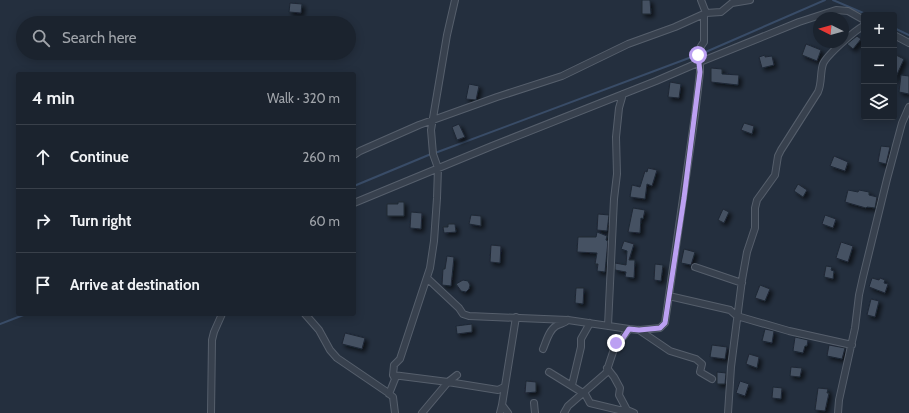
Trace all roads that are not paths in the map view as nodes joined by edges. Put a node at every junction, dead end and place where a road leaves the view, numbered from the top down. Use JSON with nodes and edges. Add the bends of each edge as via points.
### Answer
{"nodes":[{"id":1,"x":455,"y":0,"type":"edge"},
{"id":2,"x":701,"y":0,"type":"edge"},
{"id":3,"x":750,"y":0,"type":"edge"},
{"id":4,"x":705,"y":14,"type":"junction"},
{"id":5,"x":861,"y":18,"type":"edge"},
{"id":6,"x":861,"y":28,"type":"edge"},
{"id":7,"x":897,"y":37,"type":"edge"},
{"id":8,"x":909,"y":43,"type":"edge"},
{"id":9,"x":700,"y":62,"type":"junction"},
{"id":10,"x":623,"y":94,"type":"junction"},
{"id":11,"x":909,"y":107,"type":"edge"},
{"id":12,"x":433,"y":120,"type":"junction"},
{"id":13,"x":356,"y":153,"type":"edge"},
{"id":14,"x":438,"y":168,"type":"junction"},
{"id":15,"x":356,"y":202,"type":"edge"},
{"id":16,"x":695,"y":267,"type":"dead end"},
{"id":17,"x":427,"y":278,"type":"junction"},
{"id":18,"x":742,"y":283,"type":"junction"},
{"id":19,"x":669,"y":296,"type":"junction"},
{"id":20,"x":221,"y":316,"type":"edge"},
{"id":21,"x":307,"y":316,"type":"edge"},
{"id":22,"x":738,"y":316,"type":"junction"},
{"id":23,"x":516,"y":317,"type":"junction"},
{"id":24,"x":568,"y":320,"type":"junction"},
{"id":25,"x":590,"y":323,"type":"junction"},
{"id":26,"x":608,"y":326,"type":"junction"},
{"id":27,"x":629,"y":329,"type":"junction"},
{"id":28,"x":639,"y":330,"type":"junction"},
{"id":29,"x":852,"y":345,"type":"junction"},
{"id":30,"x":543,"y":349,"type":"dead end"},
{"id":31,"x":607,"y":368,"type":"junction"},
{"id":32,"x":549,"y":372,"type":"dead end"},
{"id":33,"x":393,"y":375,"type":"junction"},
{"id":34,"x":456,"y":375,"type":"dead end"},
{"id":35,"x":712,"y":379,"type":"dead end"},
{"id":36,"x":448,"y":382,"type":"junction"},
{"id":37,"x":572,"y":385,"type":"junction"},
{"id":38,"x":504,"y":387,"type":"junction"},
{"id":39,"x":583,"y":393,"type":"junction"},
{"id":40,"x":389,"y":394,"type":"junction"},
{"id":41,"x":534,"y":403,"type":"dead end"},
{"id":42,"x":502,"y":405,"type":"junction"},
{"id":43,"x":627,"y":410,"type":"junction"},
{"id":44,"x":211,"y":413,"type":"edge"},
{"id":45,"x":394,"y":413,"type":"edge"},
{"id":46,"x":422,"y":413,"type":"edge"},
{"id":47,"x":500,"y":413,"type":"edge"},
{"id":48,"x":508,"y":413,"type":"edge"},
{"id":49,"x":535,"y":413,"type":"edge"},
{"id":50,"x":564,"y":413,"type":"edge"},
{"id":51,"x":634,"y":413,"type":"edge"},
{"id":52,"x":728,"y":413,"type":"edge"},
{"id":53,"x":838,"y":413,"type":"edge"}],
"edges":[{"from":1,"to":12,"type":"street"},
{"from":2,"to":4,"type":"street"},
{"from":3,"to":4,"type":"street","via":[[732,3],[721,12]]},
{"from":4,"to":9,"type":"street","via":[[704,42],[698,55]]},
{"from":4,"to":12,"type":"street","via":[[628,44],[562,76]]},
{"from":5,"to":9,"type":"street","via":[[848,11],[836,10],[799,22]]},
{"from":6,"to":18,"type":"street","via":[[825,60],[820,88],[781,150],[775,175],[757,200],[754,228]]},
{"from":7,"to":8,"type":"street"},
{"from":9,"to":10,"type":"street"},
{"from":9,"to":19,"type":"street","via":[[698,93]]},
{"from":10,"to":14,"type":"street"},
{"from":10,"to":26,"type":"street","via":[[616,136]]},
{"from":11,"to":29,"type":"street","via":[[902,123],[863,277]]},
{"from":12,"to":13,"type":"street"},
{"from":12,"to":14,"type":"street","via":[[433,154]]},
{"from":14,"to":15,"type":"street"},
{"from":14,"to":17,"type":"street","via":[[434,240]]},
{"from":16,"to":18,"type":"street"},
{"from":17,"to":23,"type":"street","via":[[463,314]]},
{"from":17,"to":33,"type":"street","via":[[400,359],[394,365]]},
{"from":18,"to":22,"type":"street"},
{"from":19,"to":22,"type":"street","via":[[730,310]]},
{"from":19,"to":28,"type":"street","via":[[665,323],[660,328]]},
{"from":20,"to":44,"type":"street","via":[[212,340]]},
{"from":21,"to":40,"type":"street","via":[[337,358]]},
{"from":22,"to":29,"type":"street","via":[[788,331]]},
{"from":22,"to":52,"type":"street"},
{"from":23,"to":24,"type":"street"},
{"from":23,"to":38,"type":"street"},
{"from":24,"to":25,"type":"street"},
{"from":24,"to":30,"type":"street","via":[[552,329]]},
{"from":25,"to":26,"type":"street"},
{"from":25,"to":37,"type":"street","via":[[581,339]]},
{"from":26,"to":27,"type":"street"},
{"from":27,"to":28,"type":"street"},
{"from":27,"to":31,"type":"street","via":[[616,343]]},
{"from":28,"to":35,"type":"street","via":[[670,351],[696,359],[702,364],[700,372]]},
{"from":29,"to":53,"type":"street"},
{"from":31,"to":39,"type":"street","via":[[606,373]]},
{"from":31,"to":43,"type":"street","via":[[620,388],[619,395]]},
{"from":32,"to":37,"type":"street"},
{"from":33,"to":36,"type":"street"},
{"from":33,"to":40,"type":"street","via":[[396,379]]},
{"from":34,"to":36,"type":"street"},
{"from":36,"to":38,"type":"street","via":[[498,390]]},
{"from":36,"to":46,"type":"street"},
{"from":37,"to":39,"type":"street"},
{"from":38,"to":42,"type":"street"},
{"from":39,"to":43,"type":"street","via":[[590,403]]},
{"from":39,"to":50,"type":"street"},
{"from":40,"to":45,"type":"street","via":[[393,397]]},
{"from":41,"to":49,"type":"street"},
{"from":42,"to":47,"type":"street"},
{"from":42,"to":48,"type":"street"},
{"from":43,"to":51,"type":"street"}]}
